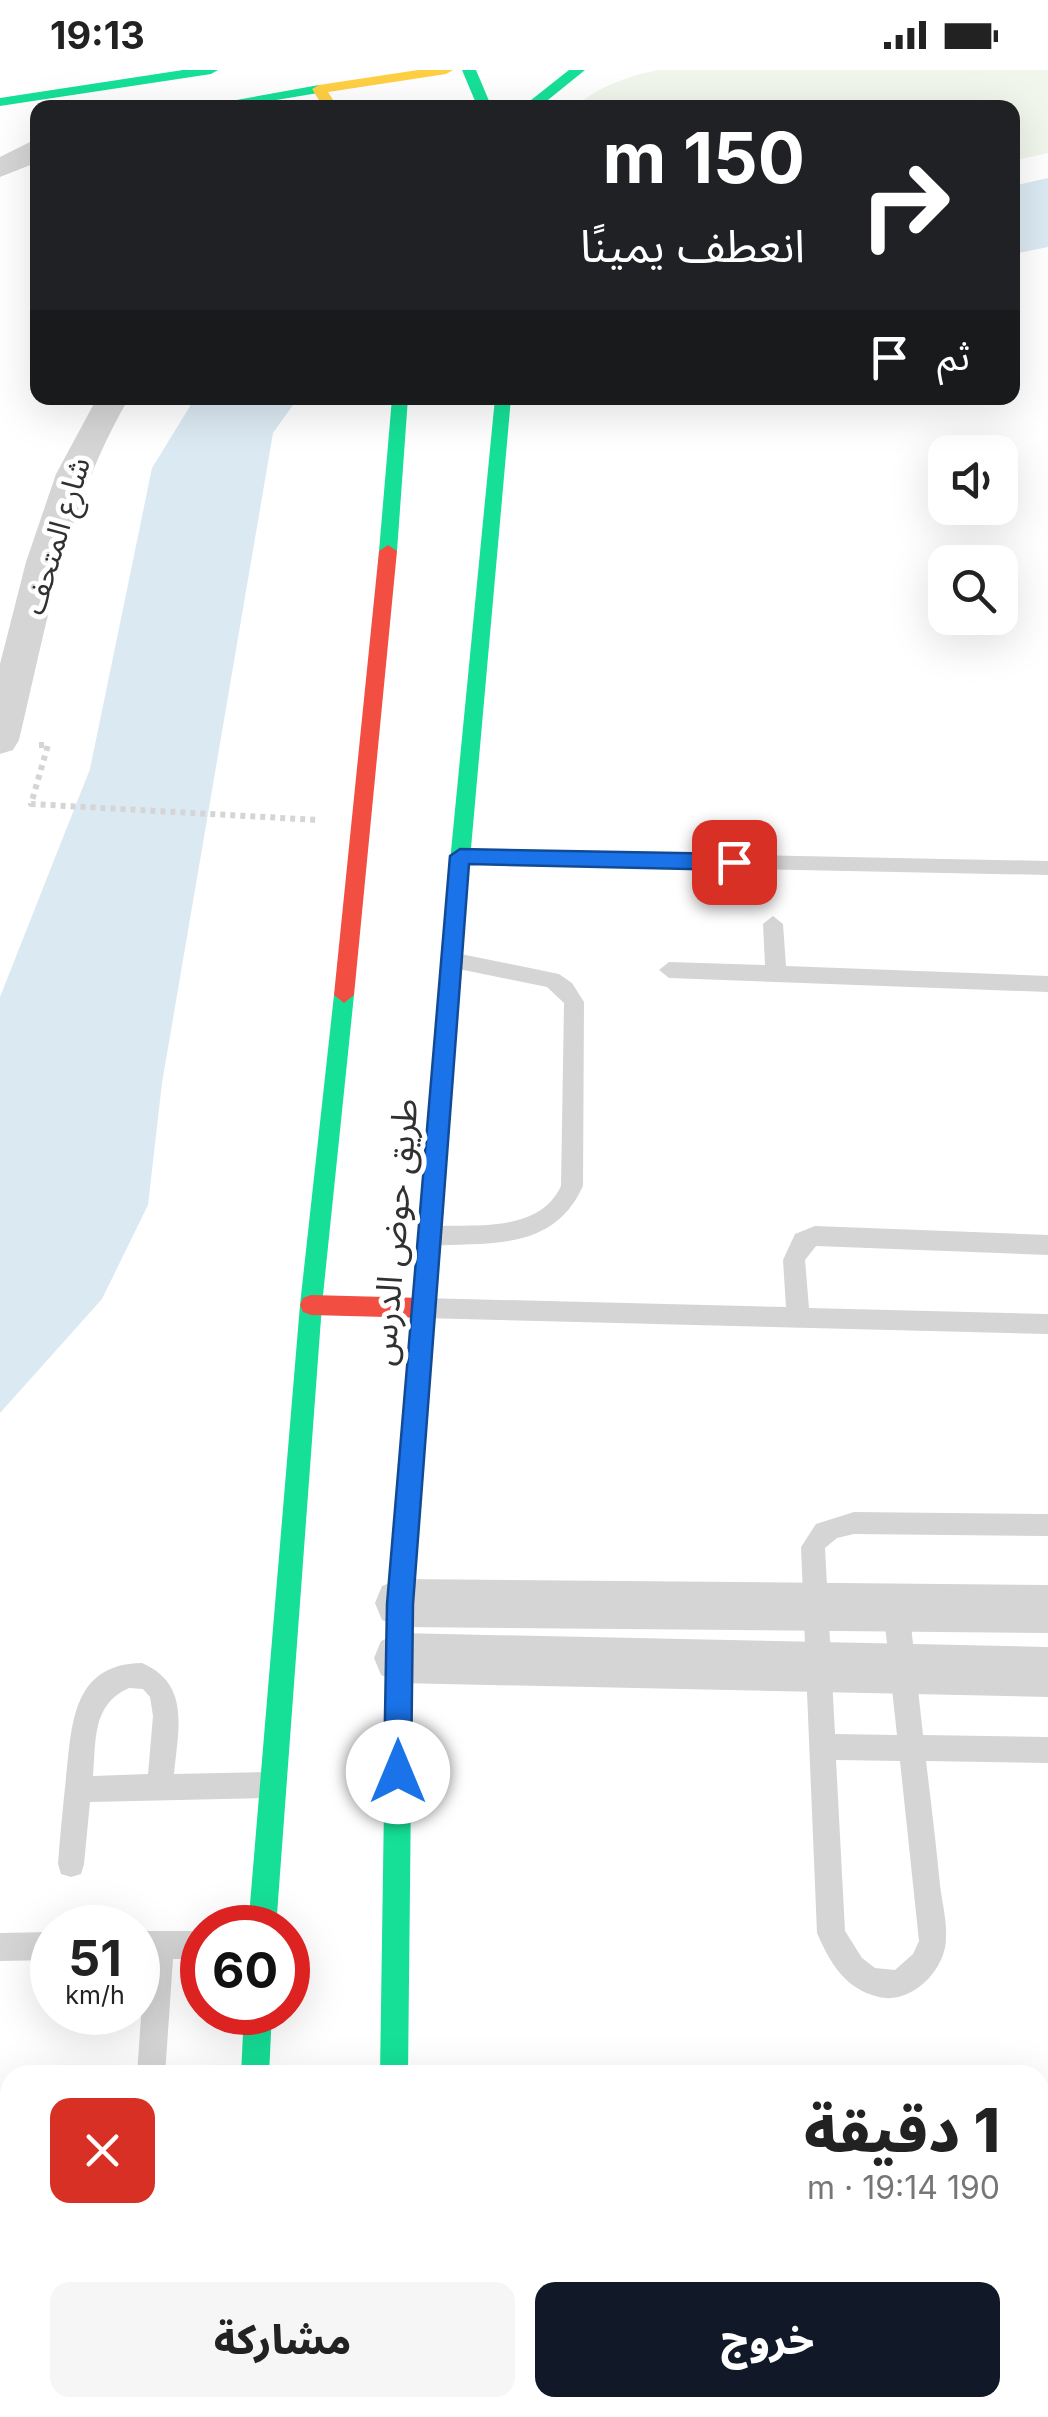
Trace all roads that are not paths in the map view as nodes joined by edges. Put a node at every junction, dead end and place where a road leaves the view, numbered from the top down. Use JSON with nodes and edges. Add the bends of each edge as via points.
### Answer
{"nodes":[{"id":1,"x":211,"y":70,"type":"edge"},
{"id":2,"x":446,"y":70,"type":"edge"},
{"id":3,"x":469,"y":70,"type":"edge"},
{"id":4,"x":578,"y":70,"type":"edge"},
{"id":5,"x":325,"y":98,"type":"edge"},
{"id":6,"x":300,"y":100,"type":"edge"},
{"id":7,"x":482,"y":100,"type":"edge"},
{"id":8,"x":539,"y":100,"type":"edge"},
{"id":9,"x":0,"y":102,"type":"edge"},
{"id":10,"x":30,"y":135,"type":"edge"},
{"id":11,"x":0,"y":139,"type":"edge"},
{"id":12,"x":30,"y":154,"type":"edge"},
{"id":13,"x":0,"y":168,"type":"edge"},
{"id":14,"x":108,"y":405,"type":"edge"},
{"id":15,"x":399,"y":405,"type":"edge"},
{"id":16,"x":501,"y":405,"type":"edge"},
{"id":17,"x":16,"y":742,"type":"edge"},
{"id":18,"x":460,"y":856,"type":"junction"},
{"id":19,"x":1048,"y":868,"type":"edge"},
{"id":20,"x":773,"y":924,"type":"dead end"},
{"id":21,"x":451,"y":960,"type":"junction"},
{"id":22,"x":669,"y":970,"type":"dead end"},
{"id":23,"x":776,"y":974,"type":"junction"},
{"id":24,"x":1048,"y":984,"type":"edge"},
{"id":25,"x":428,"y":1236,"type":"junction"},
{"id":26,"x":1048,"y":1246,"type":"edge"},
{"id":27,"x":311,"y":1305,"type":"junction"},
{"id":28,"x":422,"y":1308,"type":"junction"},
{"id":29,"x":798,"y":1318,"type":"junction"},
{"id":30,"x":1048,"y":1324,"type":"edge"},
{"id":31,"x":1048,"y":1526,"type":"edge"},
{"id":32,"x":400,"y":1604,"type":"junction"},
{"id":33,"x":896,"y":1607,"type":"junction"},
{"id":34,"x":816,"y":1608,"type":"junction"},
{"id":35,"x":1048,"y":1609,"type":"edge"},
{"id":36,"x":399,"y":1658,"type":"junction"},
{"id":37,"x":819,"y":1667,"type":"junction"},
{"id":38,"x":903,"y":1669,"type":"junction"},
{"id":39,"x":1048,"y":1672,"type":"edge"},
{"id":40,"x":823,"y":1747,"type":"junction"},
{"id":41,"x":912,"y":1748,"type":"junction"},
{"id":42,"x":1048,"y":1750,"type":"edge"},
{"id":43,"x":272,"y":1785,"type":"junction"},
{"id":44,"x":160,"y":1787,"type":"junction"},
{"id":45,"x":79,"y":1789,"type":"junction"},
{"id":46,"x":71,"y":1864,"type":"dead end"},
{"id":47,"x":264,"y":1905,"type":"edge"},
{"id":48,"x":30,"y":1946,"type":"edge"},
{"id":49,"x":0,"y":1947,"type":"edge"},
{"id":50,"x":150,"y":2035,"type":"edge"},
{"id":51,"x":257,"y":2035,"type":"edge"},
{"id":52,"x":151,"y":2065,"type":"edge"},
{"id":53,"x":255,"y":2065,"type":"edge"},
{"id":54,"x":394,"y":2065,"type":"edge"}],
"edges":[{"from":1,"to":9,"type":"main road"},
{"from":2,"to":5,"type":"main road"},
{"from":3,"to":7,"type":"main road"},
{"from":4,"to":8,"type":"main road"},
{"from":5,"to":6,"type":"main road"},
{"from":10,"to":11,"type":"main road"},
{"from":12,"to":13,"type":"street"},
{"from":14,"to":17,"type":"street","name":"شارع المتحف","via":[[90,431],[58,516]]},
{"from":15,"to":27,"type":"main road"},
{"from":16,"to":18,"type":"main road","name":"طريق حوض الدرس"},
{"from":18,"to":19,"type":"lane"},
{"from":18,"to":21,"type":"main road","name":"طريق حوض الدرس"},
{"from":20,"to":23,"type":"lane"},
{"from":21,"to":25,"type":"main road","name":"طريق حوض الدرس"},
{"from":21,"to":25,"type":"lane","via":[[552,980],[574,1002],[572,1186],[568,1201],[543,1223]]},
{"from":22,"to":23,"type":"lane"},
{"from":23,"to":24,"type":"lane"},
{"from":25,"to":28,"type":"main road","name":"طريق حوض الدرس"},
{"from":26,"to":29,"type":"lane","via":[[815,1236],[794,1260]]},
{"from":27,"to":28,"type":"main road"},
{"from":27,"to":43,"type":"main road"},
{"from":28,"to":29,"type":"lane"},
{"from":28,"to":32,"type":"main road","name":"طريق حوض الدرس"},
{"from":29,"to":30,"type":"lane"},
{"from":31,"to":34,"type":"lane","via":[[834,1526],[813,1547]]},
{"from":32,"to":34,"type":"street"},
{"from":32,"to":36,"type":"main road","name":"طريق حوض الدرس"},
{"from":33,"to":34,"type":"street"},
{"from":33,"to":35,"type":"street"},
{"from":33,"to":38,"type":"lane"},
{"from":34,"to":37,"type":"lane"},
{"from":36,"to":37,"type":"street"},
{"from":36,"to":54,"type":"main road","name":"طريق حوض الدرس"},
{"from":37,"to":38,"type":"street"},
{"from":37,"to":40,"type":"lane"},
{"from":38,"to":39,"type":"street"},
{"from":38,"to":41,"type":"lane"},
{"from":40,"to":41,"type":"lane"},
{"from":40,"to":41,"type":"lane","via":[[831,1933],[840,1958],[858,1977],[882,1985],[906,1981],[925,1965],[932,1942]]},
{"from":41,"to":42,"type":"lane"},
{"from":43,"to":44,"type":"lane"},
{"from":43,"to":47,"type":"main road"},
{"from":44,"to":45,"type":"lane"},
{"from":44,"to":45,"type":"lane","via":[[165,1705],[159,1688],[127,1675],[108,1681],[86,1712]]},
{"from":45,"to":46,"type":"lane"},
{"from":48,"to":49,"type":"lane"},
{"from":50,"to":52,"type":"lane"},
{"from":51,"to":53,"type":"main road"}]}
